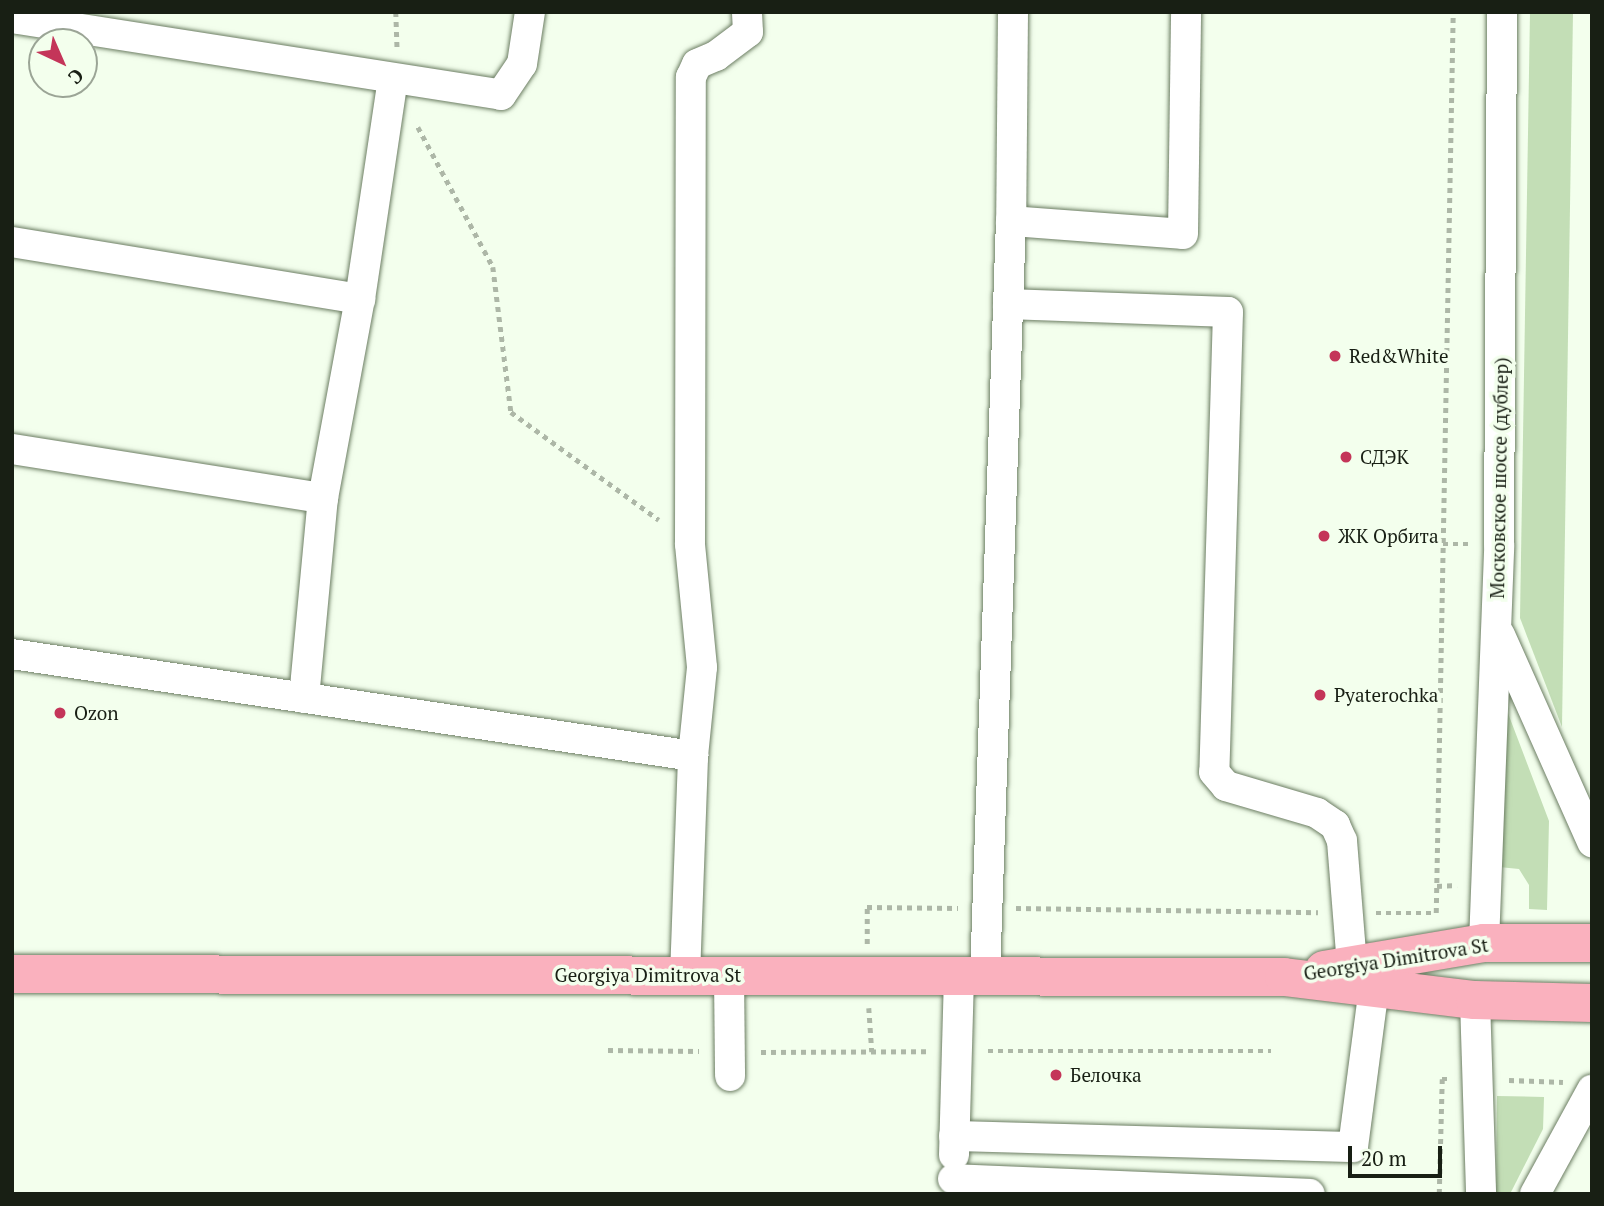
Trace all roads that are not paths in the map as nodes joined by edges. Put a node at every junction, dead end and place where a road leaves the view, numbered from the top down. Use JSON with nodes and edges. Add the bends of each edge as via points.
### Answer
{"nodes":[{"id":1,"x":16,"y":12,"type":"edge"},
{"id":2,"x":530,"y":12,"type":"edge"},
{"id":3,"x":747,"y":12,"type":"edge"},
{"id":4,"x":1013,"y":12,"type":"edge"},
{"id":5,"x":1185,"y":12,"type":"edge"},
{"id":6,"x":1503,"y":12,"type":"edge"},
{"id":7,"x":393,"y":79,"type":"junction"},
{"id":8,"x":1011,"y":221,"type":"junction"},
{"id":9,"x":12,"y":242,"type":"edge"},
{"id":10,"x":360,"y":299,"type":"junction"},
{"id":11,"x":1008,"y":304,"type":"junction"},
{"id":12,"x":12,"y":449,"type":"edge"},
{"id":13,"x":323,"y":498,"type":"junction"},
{"id":14,"x":1497,"y":629,"type":"junction"},
{"id":15,"x":12,"y":654,"type":"edge"},
{"id":16,"x":304,"y":698,"type":"junction"},
{"id":17,"x":693,"y":756,"type":"junction"},
{"id":18,"x":1592,"y":842,"type":"edge"},
{"id":19,"x":1484,"y":943,"type":"junction"},
{"id":20,"x":1592,"y":943,"type":"edge"},
{"id":21,"x":12,"y":974,"type":"edge"},
{"id":22,"x":729,"y":975,"type":"junction"},
{"id":23,"x":685,"y":976,"type":"junction"},
{"id":24,"x":972,"y":976,"type":"junction"},
{"id":25,"x":1363,"y":977,"type":"junction"},
{"id":26,"x":1475,"y":1000,"type":"junction"},
{"id":27,"x":1592,"y":1003,"type":"edge"},
{"id":28,"x":730,"y":1076,"type":"dead end"},
{"id":29,"x":1592,"y":1090,"type":"edge"},
{"id":30,"x":954,"y":1136,"type":"junction"},
{"id":31,"x":953,"y":1186,"type":"edge"},
{"id":32,"x":1310,"y":1194,"type":"edge"},
{"id":33,"x":1481,"y":1194,"type":"edge"},
{"id":34,"x":1535,"y":1194,"type":"edge"}],
"edges":[{"from":1,"to":7,"type":"street","via":[[18,19]]},
{"from":2,"to":7,"type":"street","via":[[522,64],[501,95]]},
{"from":3,"to":17,"type":"street","via":[[748,32],[716,56],[696,64],[691,77],[690,544],[702,667]]},
{"from":4,"to":8,"type":"street"},
{"from":5,"to":8,"type":"street","via":[[1183,234]]},
{"from":6,"to":14,"type":"street","name":"Московское шоссе (дублер)"},
{"from":7,"to":10,"type":"street"},
{"from":8,"to":11,"type":"street"},
{"from":9,"to":10,"type":"street"},
{"from":10,"to":13,"type":"street"},
{"from":11,"to":24,"type":"street","via":[[987,908]]},
{"from":11,"to":25,"type":"street","via":[[1228,312],[1214,772],[1226,786],[1317,813],[1335,825],[1342,842],[1348,912]]},
{"from":12,"to":13,"type":"street"},
{"from":13,"to":16,"type":"street"},
{"from":14,"to":18,"type":"street"},
{"from":14,"to":19,"type":"street","name":"Московское шоссе (дублер)"},
{"from":15,"to":16,"type":"street"},
{"from":16,"to":17,"type":"street"},
{"from":17,"to":23,"type":"street"},
{"from":19,"to":20,"type":"main road","name":"Georgiya Dimitrova St"},
{"from":19,"to":25,"type":"main road","name":"Georgiya Dimitrova St"},
{"from":21,"to":23,"type":"main road","name":"Georgiya Dimitrova St"},
{"from":22,"to":23,"type":"main road","name":"Georgiya Dimitrova St"},
{"from":22,"to":24,"type":"main road","name":"Georgiya Dimitrova St"},
{"from":22,"to":28,"type":"street"},
{"from":24,"to":25,"type":"main road","name":"Georgiya Dimitrova St"},
{"from":24,"to":30,"type":"street"},
{"from":25,"to":26,"type":"main road","name":"Georgiya Dimitrova St"},
{"from":25,"to":30,"type":"street","via":[[1353,1147]]},
{"from":26,"to":27,"type":"main road","name":"Georgiya Dimitrova St"},
{"from":26,"to":33,"type":"street"},
{"from":29,"to":34,"type":"street"},
{"from":30,"to":31,"type":"street"},
{"from":31,"to":32,"type":"street"}]}
